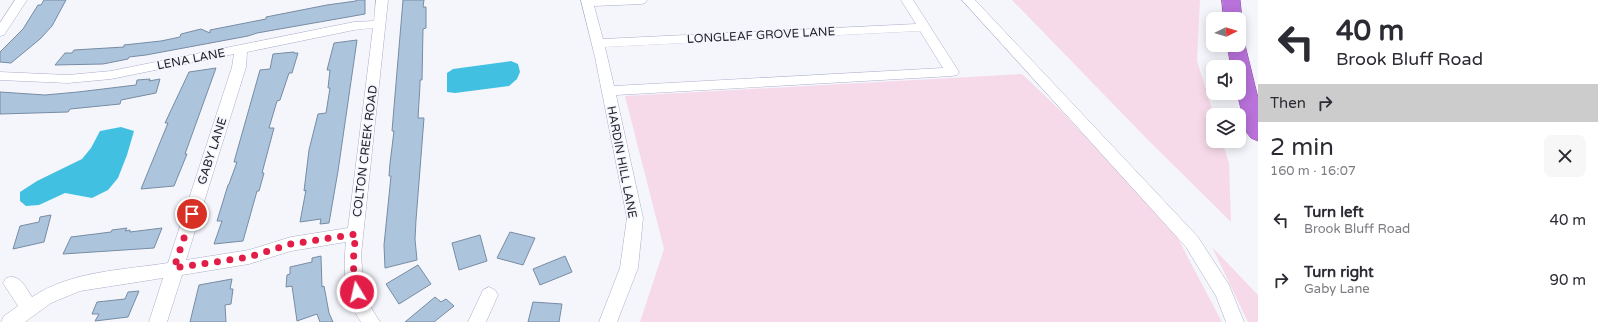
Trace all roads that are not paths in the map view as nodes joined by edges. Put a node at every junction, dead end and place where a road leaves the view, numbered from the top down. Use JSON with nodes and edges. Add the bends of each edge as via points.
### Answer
{"nodes":[{"id":1,"x":21,"y":0,"type":"edge"},
{"id":2,"x":382,"y":0,"type":"edge"},
{"id":3,"x":641,"y":0,"type":"edge"},
{"id":4,"x":907,"y":0,"type":"edge"},
{"id":5,"x":968,"y":0,"type":"edge"},
{"id":6,"x":1231,"y":0,"type":"edge"},
{"id":7,"x":587,"y":1,"type":"edge"},
{"id":8,"x":14,"y":11,"type":"junction"},
{"id":9,"x":1232,"y":12,"type":"edge"},
{"id":10,"x":0,"y":13,"type":"edge"},
{"id":11,"x":380,"y":24,"type":"junction"},
{"id":12,"x":924,"y":27,"type":"junction"},
{"id":13,"x":0,"y":32,"type":"edge"},
{"id":14,"x":598,"y":43,"type":"junction"},
{"id":15,"x":241,"y":48,"type":"junction"},
{"id":16,"x":1238,"y":52,"type":"edge"},
{"id":17,"x":0,"y":76,"type":"edge"},
{"id":18,"x":608,"y":91,"type":"junction"},
{"id":19,"x":1258,"y":133,"type":"edge"},
{"id":20,"x":356,"y":234,"type":"junction"},
{"id":21,"x":174,"y":268,"type":"junction"},
{"id":22,"x":12,"y":283,"type":"dead end"},
{"id":23,"x":489,"y":295,"type":"dead end"},
{"id":24,"x":28,"y":307,"type":"junction"},
{"id":25,"x":10,"y":322,"type":"edge"},
{"id":26,"x":158,"y":322,"type":"edge"},
{"id":27,"x":371,"y":322,"type":"edge"},
{"id":28,"x":477,"y":322,"type":"edge"},
{"id":29,"x":608,"y":322,"type":"edge"},
{"id":30,"x":1235,"y":322,"type":"edge"}],
"edges":[{"from":1,"to":8,"type":"street"},
{"from":2,"to":11,"type":"street","name":"COLTON CREEK ROAD"},
{"from":3,"to":7,"type":"street"},
{"from":4,"to":12,"type":"street"},
{"from":5,"to":30,"type":"street","via":[[1192,242],[1214,275],[1232,309]]},
{"from":6,"to":9,"type":"highway"},
{"from":7,"to":14,"type":"street","name":"HARDIN HILL LANE"},
{"from":8,"to":10,"type":"street"},
{"from":8,"to":13,"type":"street"},
{"from":11,"to":15,"type":"street","name":"LENA LANE","via":[[354,26]]},
{"from":11,"to":20,"type":"street","name":"COLTON CREEK ROAD"},
{"from":12,"to":14,"type":"street","name":"LONGLEAF GROVE LANE"},
{"from":12,"to":18,"type":"street","via":[[952,72]]},
{"from":14,"to":18,"type":"street","name":"HARDIN HILL LANE"},
{"from":15,"to":17,"type":"street","name":"LENA LANE","via":[[89,78],[39,79]]},
{"from":15,"to":21,"type":"street","name":"GABY LANE","via":[[239,67]]},
{"from":16,"to":19,"type":"highway"},
{"from":18,"to":29,"type":"street","name":"HARDIN HILL LANE","via":[[635,218],[628,268]]},
{"from":20,"to":21,"type":"street","via":[[291,244],[249,257]]},
{"from":20,"to":27,"type":"street","name":"COLTON CREEK ROAD","via":[[353,255],[354,280],[359,304]]},
{"from":21,"to":24,"type":"street","via":[[79,284]]},
{"from":21,"to":26,"type":"street","name":"GABY LANE"},
{"from":22,"to":24,"type":"street"},
{"from":23,"to":28,"type":"street"},
{"from":24,"to":25,"type":"street"}]}
